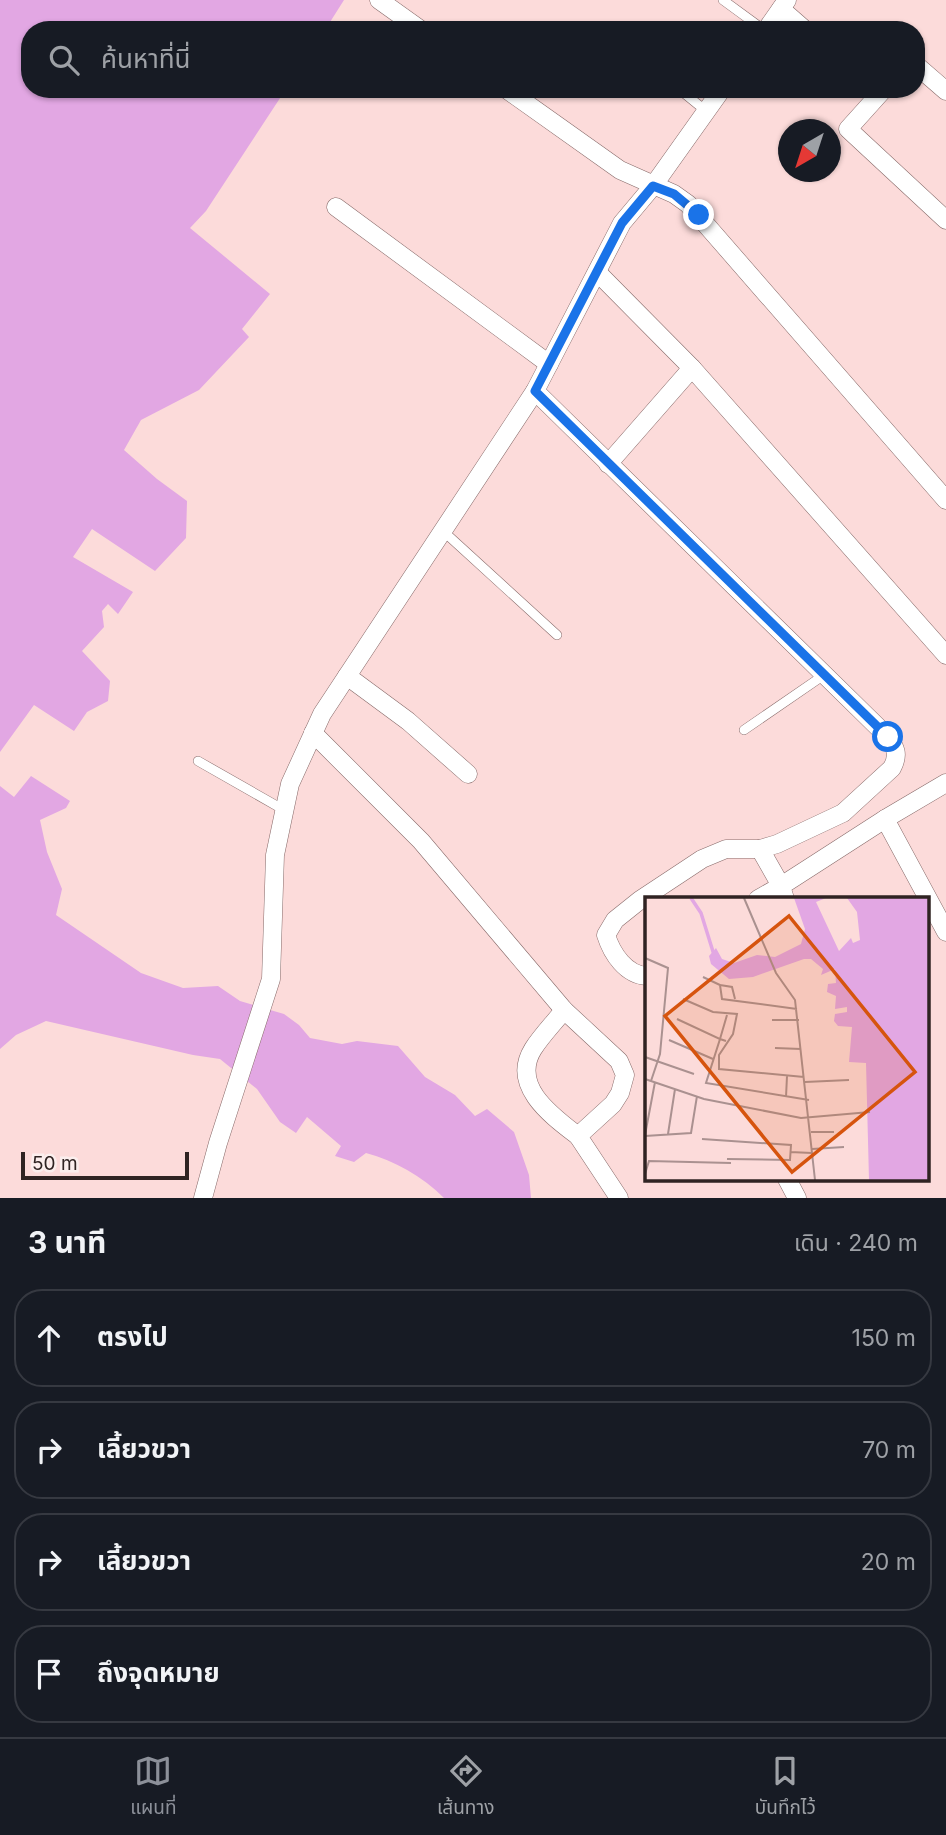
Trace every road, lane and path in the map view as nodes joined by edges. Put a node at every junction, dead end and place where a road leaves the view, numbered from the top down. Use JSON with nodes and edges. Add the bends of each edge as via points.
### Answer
{"nodes":[{"id":1,"x":379,"y":0,"type":"edge"},
{"id":2,"x":723,"y":0,"type":"edge"},
{"id":3,"x":784,"y":4,"type":"edge"},
{"id":4,"x":408,"y":21,"type":"edge"},
{"id":5,"x":752,"y":21,"type":"edge"},
{"id":6,"x":772,"y":21,"type":"edge"},
{"id":7,"x":798,"y":21,"type":"edge"},
{"id":8,"x":925,"y":72,"type":"edge"},
{"id":9,"x":946,"y":90,"type":"edge"},
{"id":10,"x":519,"y":98,"type":"edge"},
{"id":11,"x":690,"y":98,"type":"edge"},
{"id":12,"x":715,"y":98,"type":"edge"},
{"id":13,"x":872,"y":98,"type":"edge"},
{"id":14,"x":706,"y":111,"type":"junction"},
{"id":15,"x":653,"y":186,"type":"junction"},
{"id":16,"x":336,"y":207,"type":"dead end"},
{"id":17,"x":946,"y":220,"type":"edge"},
{"id":18,"x":597,"y":272,"type":"junction"},
{"id":19,"x":549,"y":365,"type":"junction"},
{"id":20,"x":692,"y":368,"type":"junction"},
{"id":21,"x":535,"y":391,"type":"junction"},
{"id":22,"x":608,"y":464,"type":"junction"},
{"id":23,"x":945,"y":496,"type":"edge"},
{"id":24,"x":442,"y":530,"type":"junction"},
{"id":25,"x":556,"y":635,"type":"dead end"},
{"id":26,"x":946,"y":655,"type":"edge"},
{"id":27,"x":824,"y":675,"type":"junction"},
{"id":28,"x":347,"y":676,"type":"junction"},
{"id":29,"x":744,"y":730,"type":"dead end"},
{"id":30,"x":313,"y":733,"type":"junction"},
{"id":31,"x":198,"y":761,"type":"dead end"},
{"id":32,"x":468,"y":774,"type":"dead end"},
{"id":33,"x":946,"y":783,"type":"edge"},
{"id":34,"x":284,"y":810,"type":"junction"},
{"id":35,"x":885,"y":819,"type":"junction"},
{"id":36,"x":760,"y":849,"type":"junction"},
{"id":37,"x":783,"y":893,"type":"edge"},
{"id":38,"x":927,"y":897,"type":"edge"},
{"id":39,"x":928,"y":899,"type":"edge"},
{"id":40,"x":946,"y":932,"type":"edge"},
{"id":41,"x":645,"y":975,"type":"edge"},
{"id":42,"x":564,"y":1010,"type":"junction"},
{"id":43,"x":578,"y":1136,"type":"junction"},
{"id":44,"x":788,"y":1181,"type":"edge"},
{"id":45,"x":203,"y":1198,"type":"edge"},
{"id":46,"x":619,"y":1198,"type":"edge"},
{"id":47,"x":797,"y":1198,"type":"edge"}],
"edges":[{"from":1,"to":4,"type":"street"},
{"from":2,"to":5,"type":"lane"},
{"from":3,"to":6,"type":"street"},
{"from":3,"to":7,"type":"street"},
{"from":8,"to":9,"type":"street"},
{"from":10,"to":15,"type":"street","via":[[620,170]]},
{"from":11,"to":14,"type":"lane"},
{"from":12,"to":14,"type":"street"},
{"from":13,"to":17,"type":"street","via":[[848,129]]},
{"from":14,"to":15,"type":"street"},
{"from":15,"to":18,"type":"street","via":[[622,223]]},
{"from":15,"to":23,"type":"street","via":[[674,194],[699,215]]},
{"from":16,"to":19,"type":"street"},
{"from":18,"to":19,"type":"street"},
{"from":18,"to":20,"type":"street"},
{"from":19,"to":21,"type":"street"},
{"from":20,"to":22,"type":"street"},
{"from":20,"to":26,"type":"street"},
{"from":21,"to":22,"type":"street"},
{"from":21,"to":24,"type":"street"},
{"from":22,"to":27,"type":"street"},
{"from":24,"to":25,"type":"lane"},
{"from":24,"to":28,"type":"street"},
{"from":27,"to":29,"type":"lane"},
{"from":27,"to":36,"type":"street","via":[[888,737],[897,760],[843,813]]},
{"from":28,"to":30,"type":"street"},
{"from":28,"to":32,"type":"street"},
{"from":30,"to":34,"type":"street","via":[[290,784]]},
{"from":30,"to":42,"type":"street","via":[[421,841]]},
{"from":31,"to":34,"type":"lane"},
{"from":33,"to":35,"type":"street"},
{"from":34,"to":45,"type":"street","via":[[275,855],[271,979]]},
{"from":35,"to":37,"type":"street"},
{"from":35,"to":38,"type":"street"},
{"from":36,"to":37,"type":"street"},
{"from":36,"to":41,"type":"street","via":[[726,849],[702,859],[615,920],[606,935],[610,949],[629,970]]},
{"from":39,"to":40,"type":"street"},
{"from":42,"to":43,"type":"street","via":[[532,1050],[527,1079],[547,1112]]},
{"from":42,"to":43,"type":"street","via":[[619,1061],[625,1075],[613,1104]]},
{"from":43,"to":46,"type":"street"},
{"from":44,"to":47,"type":"street"}]}
